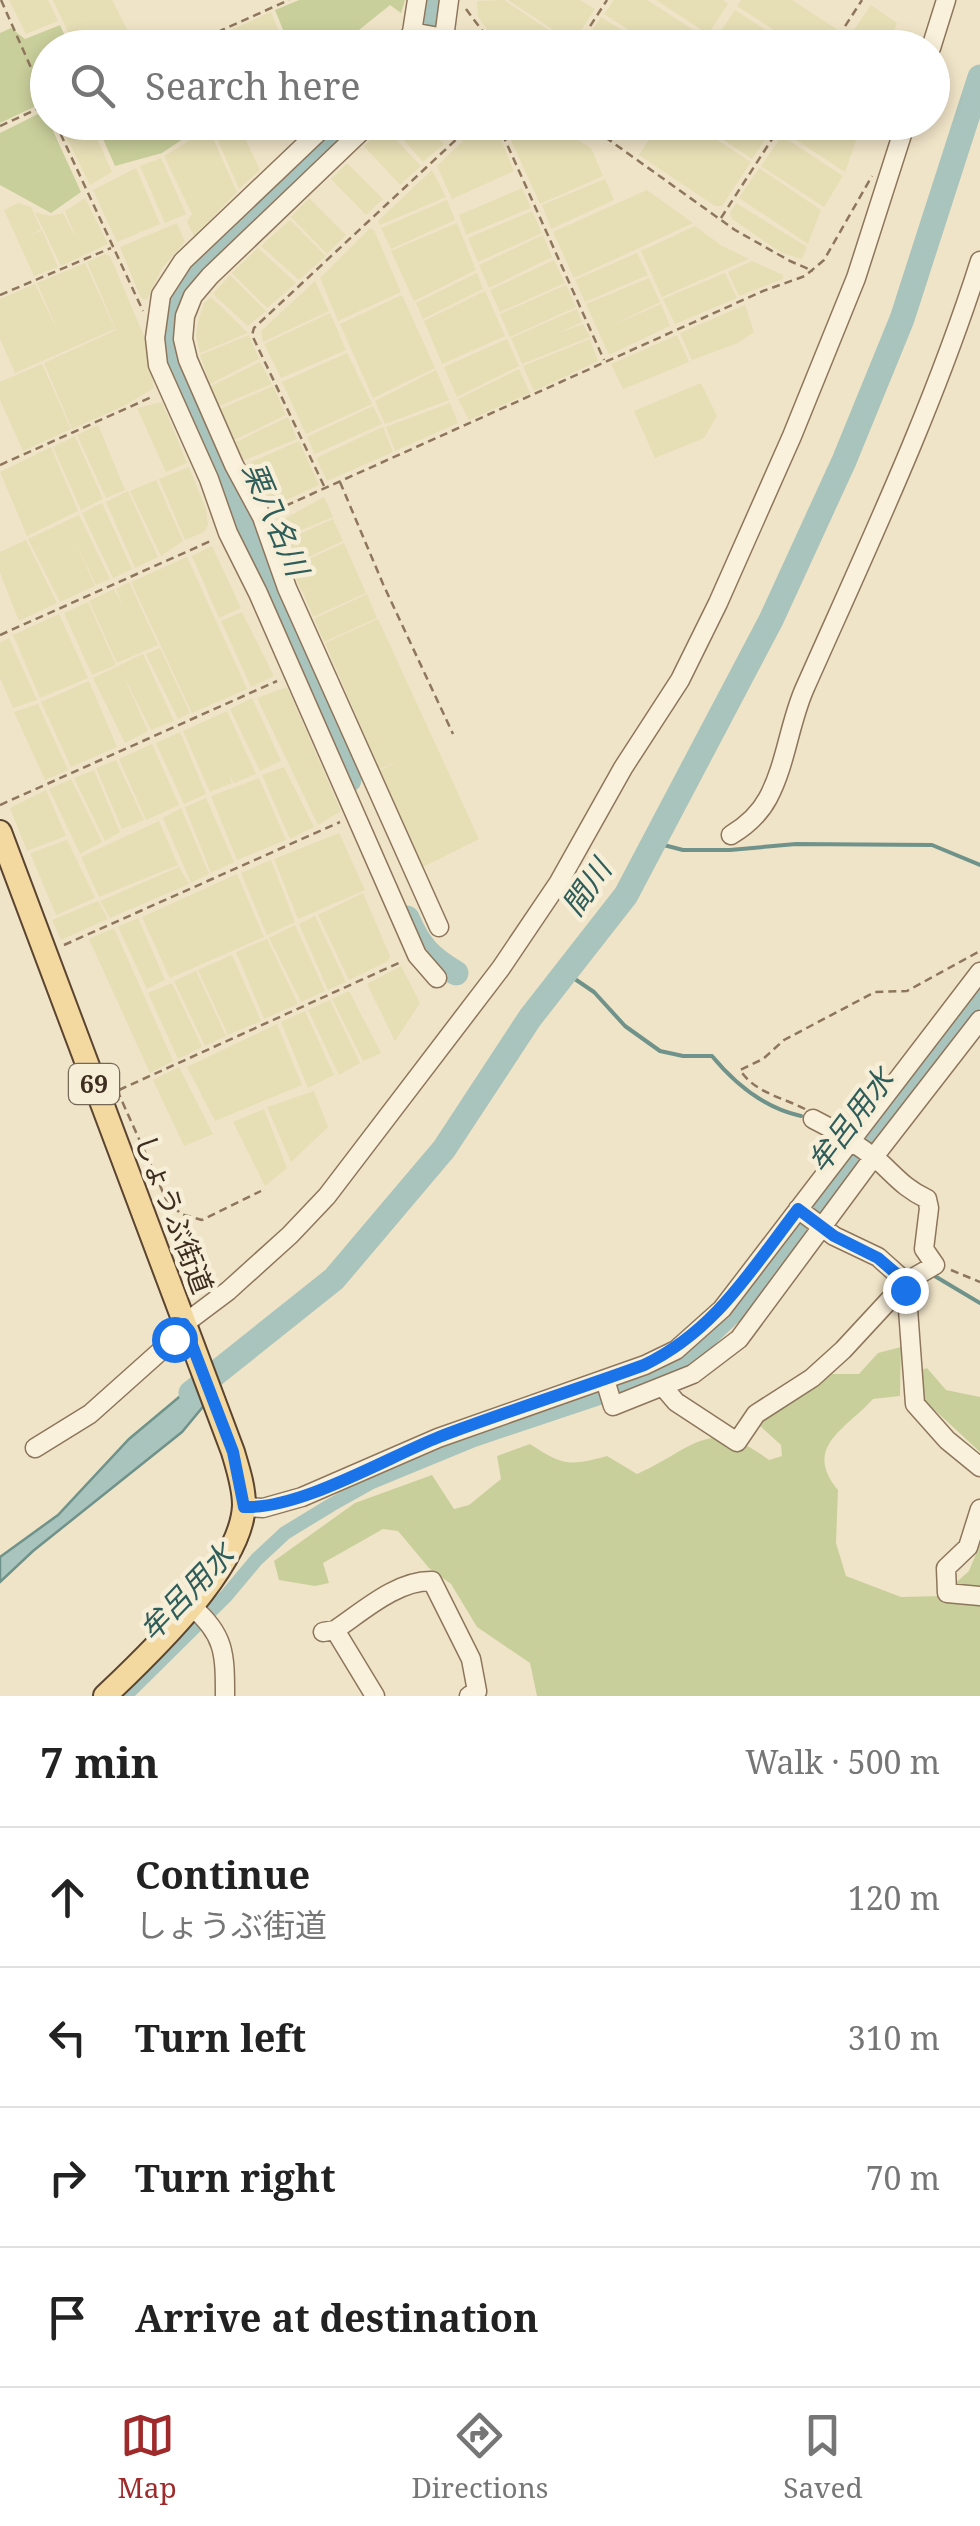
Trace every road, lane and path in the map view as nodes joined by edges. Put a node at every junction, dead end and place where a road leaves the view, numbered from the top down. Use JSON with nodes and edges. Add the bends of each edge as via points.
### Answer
{"nodes":[{"id":1,"x":1,"y":0,"type":"edge"},
{"id":2,"x":289,"y":0,"type":"edge"},
{"id":3,"x":417,"y":0,"type":"edge"},
{"id":4,"x":607,"y":0,"type":"edge"},
{"id":5,"x":862,"y":0,"type":"edge"},
{"id":6,"x":946,"y":0,"type":"edge"},
{"id":7,"x":449,"y":1,"type":"edge"},
{"id":8,"x":222,"y":30,"type":"edge"},
{"id":9,"x":411,"y":30,"type":"edge"},
{"id":10,"x":443,"y":30,"type":"edge"},
{"id":11,"x":482,"y":30,"type":"edge"},
{"id":12,"x":588,"y":30,"type":"edge"},
{"id":13,"x":843,"y":30,"type":"edge"},
{"id":14,"x":936,"y":30,"type":"edge"},
{"id":15,"x":30,"y":66,"type":"edge"},
{"id":16,"x":30,"y":113,"type":"edge"},
{"id":17,"x":0,"y":126,"type":"edge"},
{"id":18,"x":63,"y":140,"type":"edge"},
{"id":19,"x":310,"y":140,"type":"edge"},
{"id":20,"x":352,"y":140,"type":"edge"},
{"id":21,"x":457,"y":140,"type":"edge"},
{"id":22,"x":505,"y":140,"type":"edge"},
{"id":23,"x":610,"y":140,"type":"edge"},
{"id":24,"x":771,"y":140,"type":"edge"},
{"id":25,"x":900,"y":140,"type":"edge"},
{"id":26,"x":880,"y":164,"type":"dead end"},
{"id":27,"x":720,"y":218,"type":"junction"},
{"id":28,"x":112,"y":247,"type":"junction"},
{"id":29,"x":980,"y":261,"type":"edge"},
{"id":30,"x":813,"y":270,"type":"junction"},
{"id":31,"x":0,"y":295,"type":"edge"},
{"id":32,"x":155,"y":318,"type":"junction"},
{"id":33,"x":605,"y":362,"type":"junction"},
{"id":34,"x":169,"y":390,"type":"junction"},
{"id":35,"x":0,"y":465,"type":"edge"},
{"id":36,"x":340,"y":481,"type":"junction"},
{"id":37,"x":324,"y":488,"type":"junction"},
{"id":38,"x":262,"y":517,"type":"junction"},
{"id":39,"x":228,"y":533,"type":"junction"},
{"id":40,"x":0,"y":635,"type":"edge"},
{"id":41,"x":294,"y":674,"type":"junction"},
{"id":42,"x":453,"y":734,"type":"dead end"},
{"id":43,"x":0,"y":804,"type":"edge"},
{"id":44,"x":356,"y":815,"type":"junction"},
{"id":45,"x":0,"y":832,"type":"edge"},
{"id":46,"x":731,"y":834,"type":"dead end"},
{"id":47,"x":439,"y":927,"type":"dead end"},
{"id":48,"x":980,"y":951,"type":"edge"},
{"id":49,"x":44,"y":954,"type":"junction"},
{"id":50,"x":417,"y":955,"type":"junction"},
{"id":51,"x":980,"y":972,"type":"edge"},
{"id":52,"x":437,"y":978,"type":"dead end"},
{"id":53,"x":971,"y":998,"type":"edge"},
{"id":54,"x":980,"y":1020,"type":"edge"},
{"id":55,"x":813,"y":1119,"type":"joint"},
{"id":56,"x":862,"y":1149,"type":"junction"},
{"id":57,"x":261,"y":1191,"type":"dead end"},
{"id":58,"x":811,"y":1218,"type":"junction"},
{"id":59,"x":935,"y":1265,"type":"junction"},
{"id":60,"x":906,"y":1282,"type":"junction"},
{"id":61,"x":980,"y":1282,"type":"edge"},
{"id":62,"x":186,"y":1330,"type":"junction"},
{"id":63,"x":607,"y":1388,"type":"junction"},
{"id":64,"x":664,"y":1388,"type":"junction"},
{"id":65,"x":35,"y":1448,"type":"dead end"},
{"id":66,"x":980,"y":1467,"type":"edge"},
{"id":67,"x":244,"y":1507,"type":"junction"},
{"id":68,"x":980,"y":1508,"type":"edge"},
{"id":69,"x":980,"y":1596,"type":"edge"},
{"id":70,"x":191,"y":1606,"type":"junction"},
{"id":71,"x":105,"y":1696,"type":"edge"},
{"id":72,"x":226,"y":1696,"type":"edge"},
{"id":73,"x":375,"y":1696,"type":"edge"},
{"id":74,"x":468,"y":1696,"type":"edge"}],
"edges":[{"from":1,"to":15,"type":"path"},
{"from":2,"to":8,"type":"path"},
{"from":3,"to":9,"type":"street"},
{"from":4,"to":12,"type":"path"},
{"from":5,"to":13,"type":"path"},
{"from":6,"to":14,"type":"street"},
{"from":7,"to":10,"type":"street"},
{"from":7,"to":11,"type":"path","via":[[459,2]]},
{"from":16,"to":17,"type":"path"},
{"from":18,"to":28,"type":"path"},
{"from":19,"to":32,"type":"street","via":[[183,261],[168,279]]},
{"from":20,"to":38,"type":"street","via":[[210,276],[184,316],[188,360]]},
{"from":21,"to":37,"type":"path","via":[[254,328]]},
{"from":22,"to":33,"type":"path"},
{"from":23,"to":27,"type":"path"},
{"from":24,"to":27,"type":"path"},
{"from":25,"to":62,"type":"street","via":[[856,278],[718,602],[680,680],[559,882],[502,968],[327,1196]]},
{"from":26,"to":30,"type":"path"},
{"from":27,"to":30,"type":"path"},
{"from":28,"to":31,"type":"path"},
{"from":28,"to":32,"type":"path","via":[[140,310]]},
{"from":29,"to":46,"type":"street","via":[[941,377],[797,708],[771,792]]},
{"from":30,"to":33,"type":"path"},
{"from":32,"to":34,"type":"street","via":[[158,365]]},
{"from":33,"to":36,"type":"path"},
{"from":34,"to":35,"type":"path"},
{"from":34,"to":39,"type":"street"},
{"from":36,"to":37,"type":"path"},
{"from":36,"to":42,"type":"path"},
{"from":37,"to":38,"type":"path"},
{"from":38,"to":47,"type":"street"},
{"from":39,"to":40,"type":"path"},
{"from":39,"to":41,"type":"street"},
{"from":41,"to":43,"type":"path"},
{"from":41,"to":44,"type":"street"},
{"from":44,"to":49,"type":"path"},
{"from":44,"to":50,"type":"street"},
{"from":45,"to":49,"type":"main road","name":"しょうぶ街道","number":"69"},
{"from":48,"to":55,"type":"path","via":[[907,991],[875,992],[740,1070]]},
{"from":49,"to":62,"type":"main road","name":"しょうぶ街道","number":"69"},
{"from":50,"to":52,"type":"street"},
{"from":50,"to":57,"type":"path","via":[[118,1090],[166,1199],[182,1214],[202,1220]]},
{"from":51,"to":53,"type":"street"},
{"from":53,"to":56,"type":"street"},
{"from":54,"to":56,"type":"street"},
{"from":55,"to":56,"type":"street"},
{"from":56,"to":58,"type":"street"},
{"from":56,"to":58,"type":"street"},
{"from":56,"to":59,"type":"street","via":[[926,1199],[924,1249]]},
{"from":58,"to":60,"type":"street"},
{"from":58,"to":63,"type":"street","via":[[694,1336]]},
{"from":58,"to":64,"type":"street","via":[[740,1339]]},
{"from":59,"to":60,"type":"street"},
{"from":59,"to":61,"type":"path"},
{"from":60,"to":64,"type":"street","via":[[812,1378],[756,1414],[737,1442]]},
{"from":60,"to":66,"type":"street","via":[[915,1404]]},
{"from":62,"to":65,"type":"street","via":[[90,1414]]},
{"from":62,"to":67,"type":"main road","name":"しょうぶ街道","number":"69","via":[[233,1452]]},
{"from":63,"to":64,"type":"street","via":[[613,1406]]},
{"from":63,"to":67,"type":"street","via":[[438,1438],[302,1498]]},
{"from":67,"to":70,"type":"main road","name":"しょうぶ街道","number":"69","via":[[228,1557]]},
{"from":68,"to":69,"type":"street","via":[[968,1548],[946,1568],[945,1582],[954,1596]]},
{"from":70,"to":71,"type":"main road","name":"しょうぶ街道","number":"69"},
{"from":70,"to":72,"type":"street","via":[[223,1647]]},
{"from":73,"to":74,"type":"street","via":[[329,1631],[424,1580],[432,1581],[471,1659],[477,1691]]}]}
